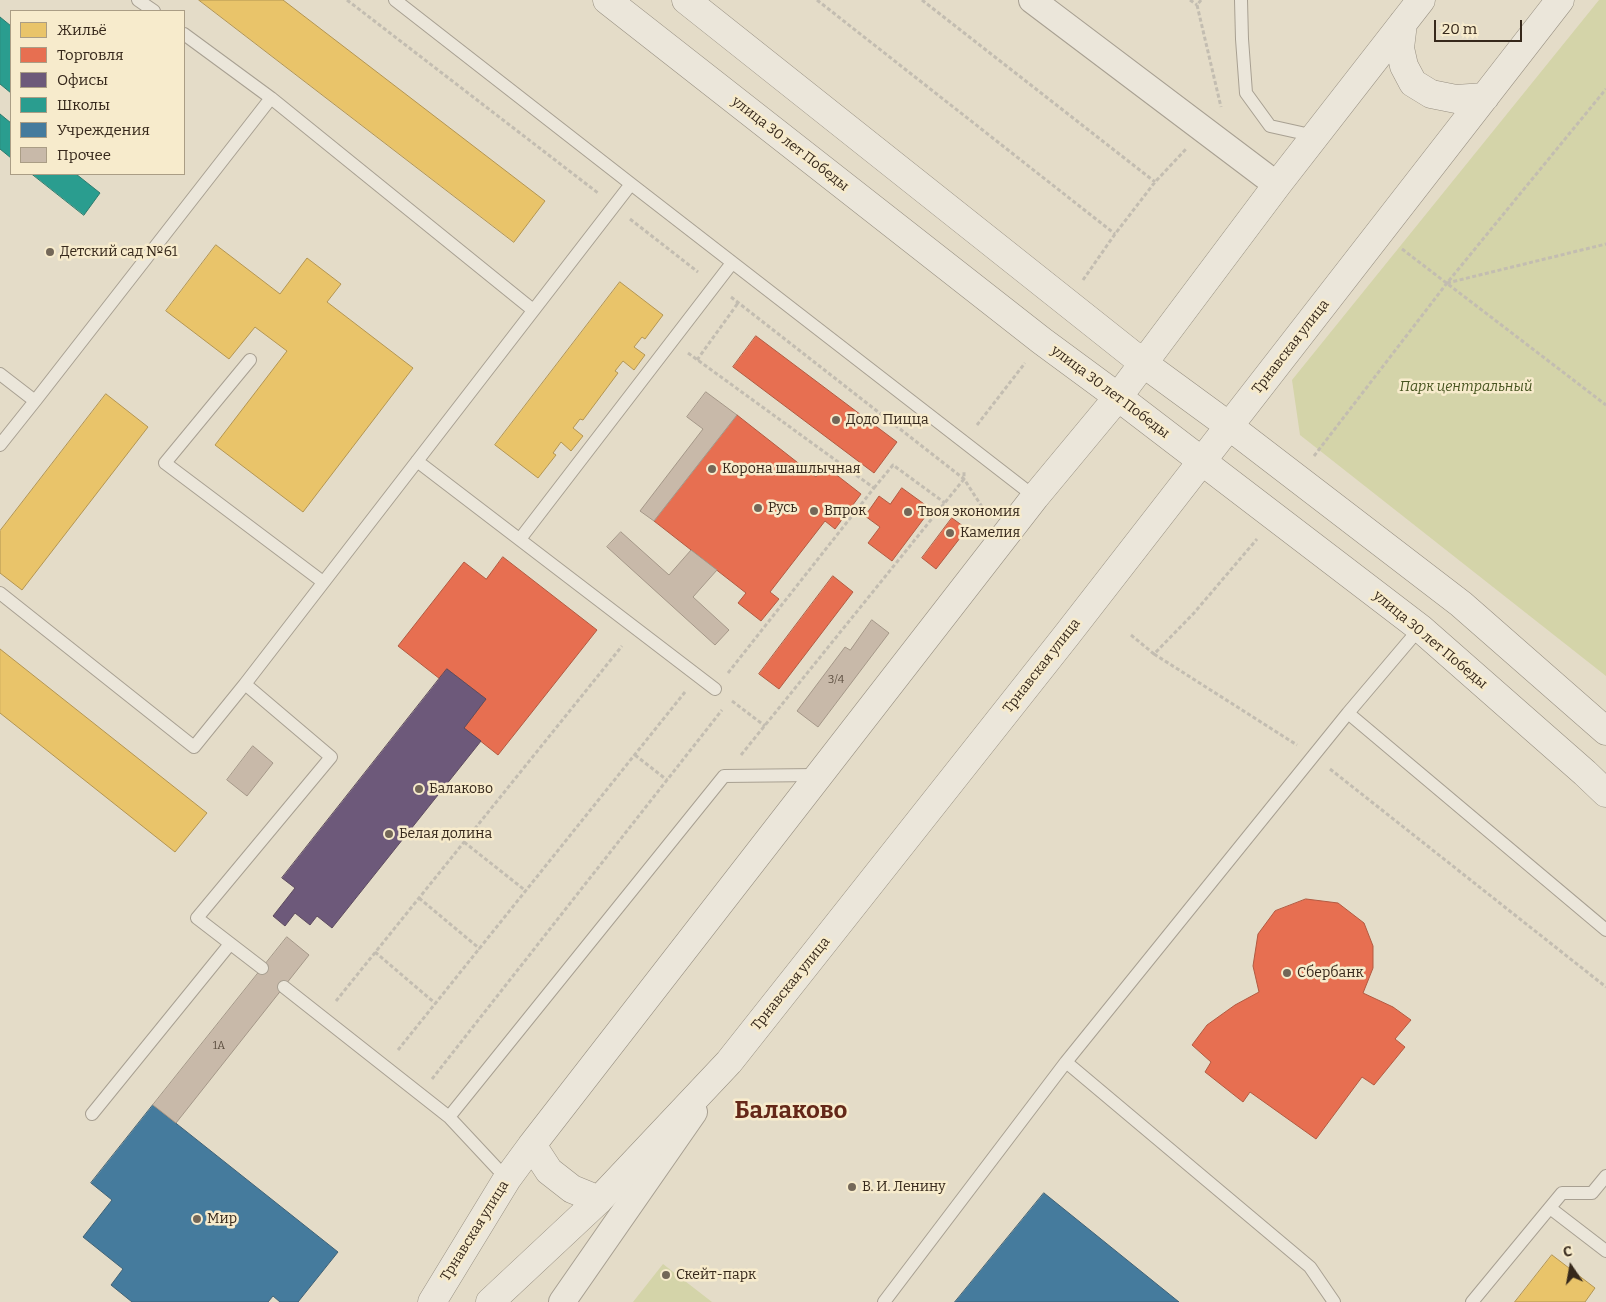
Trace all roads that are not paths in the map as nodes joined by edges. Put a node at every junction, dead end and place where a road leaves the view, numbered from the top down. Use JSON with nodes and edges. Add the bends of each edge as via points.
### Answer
{"nodes":[{"id":1,"x":138,"y":0,"type":"edge"},
{"id":2,"x":395,"y":0,"type":"edge"},
{"id":3,"x":607,"y":0,"type":"edge"},
{"id":4,"x":686,"y":0,"type":"edge"},
{"id":5,"x":1032,"y":0,"type":"edge"},
{"id":6,"x":1241,"y":0,"type":"edge"},
{"id":7,"x":1421,"y":0,"type":"edge"},
{"id":8,"x":1560,"y":0,"type":"edge"},
{"id":9,"x":153,"y":10,"type":"edge"},
{"id":10,"x":1406,"y":12,"type":"edge"},
{"id":11,"x":185,"y":35,"type":"edge"},
{"id":12,"x":1484,"y":97,"type":"junction"},
{"id":13,"x":271,"y":98,"type":"junction"},
{"id":14,"x":1315,"y":136,"type":"junction"},
{"id":15,"x":630,"y":184,"type":"junction"},
{"id":16,"x":1277,"y":185,"type":"junction"},
{"id":17,"x":732,"y":263,"type":"junction"},
{"id":18,"x":533,"y":310,"type":"junction"},
{"id":19,"x":250,"y":360,"type":"dead end"},
{"id":20,"x":1143,"y":363,"type":"junction"},
{"id":21,"x":0,"y":374,"type":"edge"},
{"id":22,"x":1118,"y":397,"type":"junction"},
{"id":23,"x":35,"y":401,"type":"junction"},
{"id":24,"x":1229,"y":426,"type":"junction"},
{"id":25,"x":0,"y":445,"type":"edge"},
{"id":26,"x":417,"y":461,"type":"junction"},
{"id":27,"x":1202,"y":461,"type":"junction"},
{"id":28,"x":1035,"y":497,"type":"junction"},
{"id":29,"x":520,"y":539,"type":"junction"},
{"id":30,"x":323,"y":582,"type":"junction"},
{"id":31,"x":0,"y":593,"type":"edge"},
{"id":32,"x":1420,"y":628,"type":"junction"},
{"id":33,"x":245,"y":684,"type":"junction"},
{"id":34,"x":715,"y":689,"type":"road end"},
{"id":35,"x":1348,"y":713,"type":"junction"},
{"id":36,"x":1606,"y":731,"type":"edge"},
{"id":37,"x":819,"y":775,"type":"junction"},
{"id":38,"x":1606,"y":793,"type":"edge"},
{"id":39,"x":1606,"y":930,"type":"edge"},
{"id":40,"x":230,"y":944,"type":"junction"},
{"id":41,"x":262,"y":968,"type":"dead end"},
{"id":42,"x":284,"y":986,"type":"dead end"},
{"id":43,"x":728,"y":1062,"type":"junction"},
{"id":44,"x":1066,"y":1062,"type":"junction"},
{"id":45,"x":92,"y":1114,"type":"dead end"},
{"id":46,"x":449,"y":1117,"type":"junction"},
{"id":47,"x":532,"y":1145,"type":"junction"},
{"id":48,"x":1606,"y":1176,"type":"edge"},
{"id":49,"x":507,"y":1178,"type":"junction"},
{"id":50,"x":599,"y":1200,"type":"junction"},
{"id":51,"x":1550,"y":1208,"type":"junction"},
{"id":52,"x":1606,"y":1251,"type":"edge"},
{"id":53,"x":432,"y":1302,"type":"edge"},
{"id":54,"x":490,"y":1302,"type":"edge"},
{"id":55,"x":562,"y":1302,"type":"edge"},
{"id":56,"x":884,"y":1302,"type":"edge"},
{"id":57,"x":1334,"y":1302,"type":"edge"},
{"id":58,"x":1472,"y":1302,"type":"edge"}],
"edges":[{"from":1,"to":9,"type":"lane"},
{"from":2,"to":15,"type":"lane"},
{"from":3,"to":22,"type":"main road","name":"улица 30 лет Победы"},
{"from":4,"to":20,"type":"main road"},
{"from":5,"to":16,"type":"street"},
{"from":6,"to":14,"type":"lane","via":[[1246,94],[1270,126]]},
{"from":7,"to":10,"type":"main road","name":"Трнавская улица"},
{"from":8,"to":12,"type":"main road","name":"Трнавская улица"},
{"from":10,"to":12,"type":"main road","via":[[1400,48],[1404,66],[1413,83],[1431,94],[1456,99]]},
{"from":10,"to":14,"type":"main road","name":"Трнавская улица"},
{"from":11,"to":13,"type":"lane"},
{"from":12,"to":24,"type":"main road","name":"Трнавская улица"},
{"from":13,"to":18,"type":"lane"},
{"from":13,"to":23,"type":"lane"},
{"from":14,"to":16,"type":"main road","name":"Трнавская улица"},
{"from":15,"to":17,"type":"lane"},
{"from":15,"to":18,"type":"lane"},
{"from":16,"to":20,"type":"main road","name":"Трнавская улица"},
{"from":17,"to":28,"type":"lane"},
{"from":17,"to":29,"type":"lane"},
{"from":18,"to":26,"type":"lane"},
{"from":19,"to":30,"type":"lane","via":[[165,463]]},
{"from":20,"to":22,"type":"main road","name":"Трнавская улица"},
{"from":20,"to":24,"type":"main road"},
{"from":21,"to":23,"type":"lane"},
{"from":22,"to":27,"type":"main road","name":"улица 30 лет Победы"},
{"from":22,"to":28,"type":"main road","name":"Трнавская улица"},
{"from":23,"to":25,"type":"lane"},
{"from":24,"to":27,"type":"main road","name":"Трнавская улица"},
{"from":24,"to":36,"type":"main road","via":[[1461,604]]},
{"from":26,"to":29,"type":"lane"},
{"from":26,"to":30,"type":"lane"},
{"from":27,"to":32,"type":"main road","name":"улица 30 лет Победы"},
{"from":27,"to":43,"type":"main road","name":"Трнавская улица"},
{"from":28,"to":37,"type":"main road","name":"Трнавская улица"},
{"from":29,"to":34,"type":"lane"},
{"from":30,"to":33,"type":"lane"},
{"from":31,"to":33,"type":"lane","via":[[194,748]]},
{"from":32,"to":35,"type":"lane"},
{"from":32,"to":38,"type":"main road","name":"улица 30 лет Победы"},
{"from":33,"to":40,"type":"lane","via":[[331,757],[198,918]]},
{"from":35,"to":39,"type":"lane"},
{"from":35,"to":44,"type":"lane"},
{"from":37,"to":46,"type":"lane","via":[[724,776]]},
{"from":37,"to":47,"type":"main road","name":"Трнавская улица"},
{"from":40,"to":41,"type":"lane"},
{"from":40,"to":45,"type":"lane"},
{"from":42,"to":46,"type":"lane"},
{"from":43,"to":50,"type":"main road","name":"Трнавская улица"},
{"from":43,"to":55,"type":"street"},
{"from":44,"to":56,"type":"lane"},
{"from":44,"to":57,"type":"lane","via":[[1310,1267]]},
{"from":46,"to":49,"type":"lane"},
{"from":47,"to":49,"type":"main road","name":"Трнавская улица"},
{"from":47,"to":50,"type":"main road","via":[[549,1171],[572,1189]]},
{"from":48,"to":51,"type":"lane","via":[[1592,1193],[1562,1193]]},
{"from":49,"to":53,"type":"main road","name":"Трнавская улица"},
{"from":50,"to":54,"type":"main road","name":"Трнавская улица"},
{"from":51,"to":52,"type":"lane"},
{"from":51,"to":58,"type":"lane"}]}
